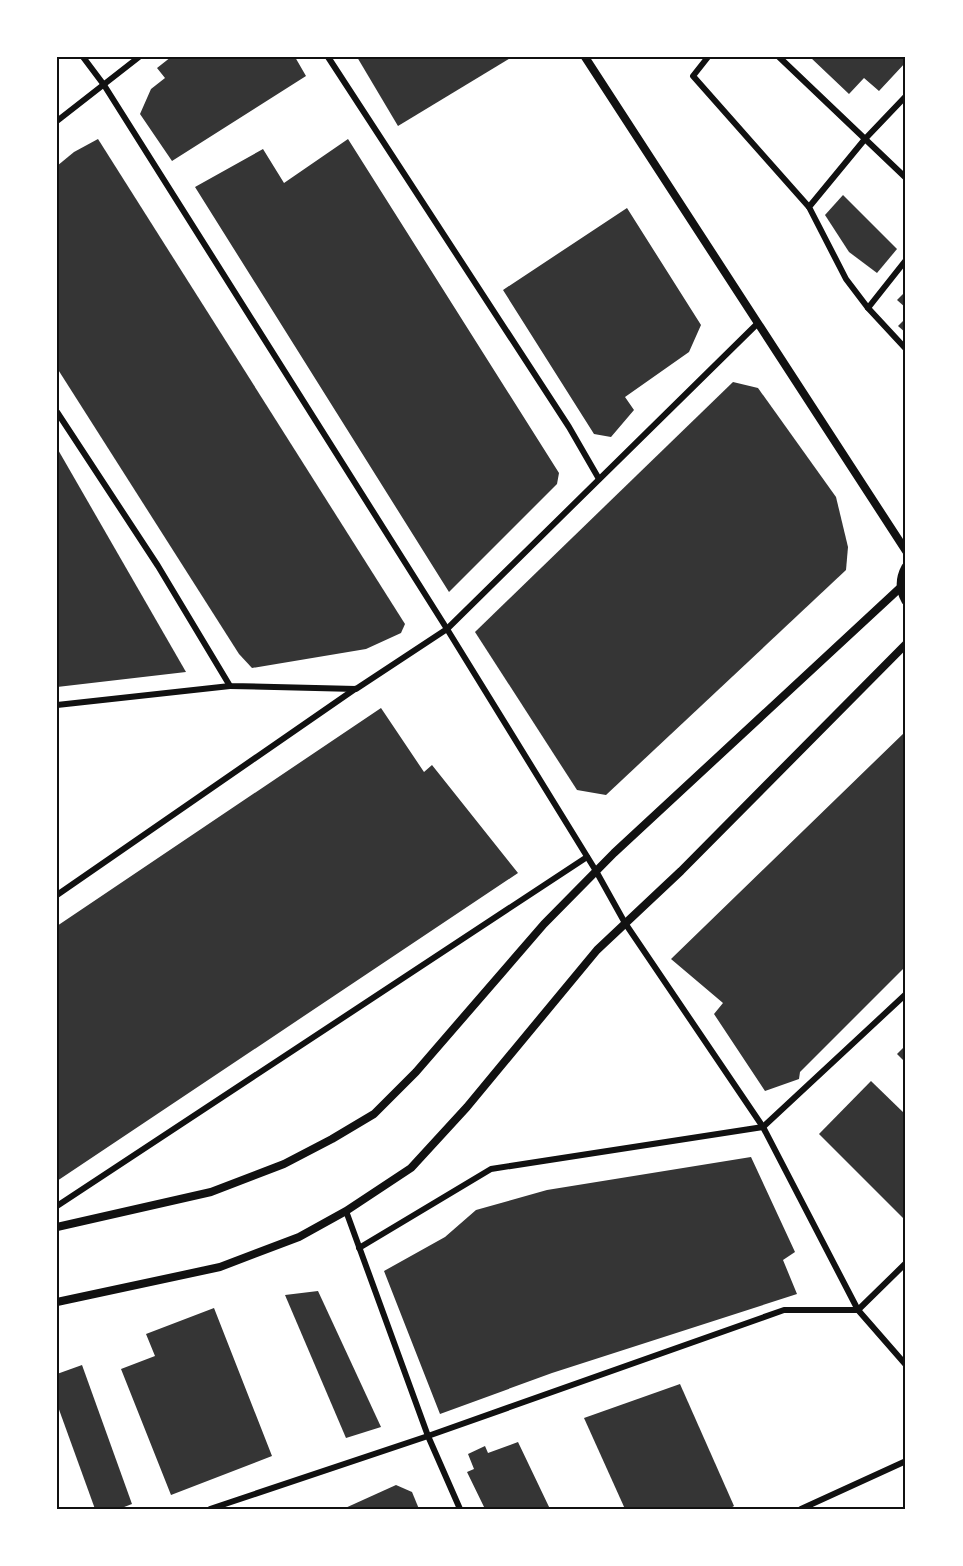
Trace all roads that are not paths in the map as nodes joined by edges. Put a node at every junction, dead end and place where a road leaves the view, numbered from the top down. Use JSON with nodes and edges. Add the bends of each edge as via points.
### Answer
{"nodes":[{"id":1,"x":83,"y":57,"type":"edge"},
{"id":2,"x":139,"y":57,"type":"edge"},
{"id":3,"x":328,"y":57,"type":"edge"},
{"id":4,"x":585,"y":57,"type":"edge"},
{"id":5,"x":708,"y":57,"type":"edge"},
{"id":6,"x":779,"y":57,"type":"edge"},
{"id":7,"x":104,"y":85,"type":"junction"},
{"id":8,"x":906,"y":96,"type":"edge"},
{"id":9,"x":57,"y":121,"type":"edge"},
{"id":10,"x":865,"y":139,"type":"junction"},
{"id":11,"x":906,"y":178,"type":"edge"},
{"id":12,"x":809,"y":207,"type":"junction"},
{"id":13,"x":906,"y":260,"type":"edge"},
{"id":14,"x":868,"y":308,"type":"junction"},
{"id":15,"x":757,"y":324,"type":"junction"},
{"id":16,"x":906,"y":350,"type":"edge"},
{"id":17,"x":57,"y":412,"type":"edge"},
{"id":18,"x":599,"y":479,"type":"junction"},
{"id":19,"x":906,"y":551,"type":"edge"},
{"id":20,"x":906,"y":567,"type":"edge"},
{"id":21,"x":901,"y":587,"type":"junction"},
{"id":22,"x":906,"y":601,"type":"edge"},
{"id":23,"x":447,"y":629,"type":"junction"},
{"id":24,"x":906,"y":644,"type":"edge"},
{"id":25,"x":230,"y":686,"type":"junction"},
{"id":26,"x":356,"y":689,"type":"junction"},
{"id":27,"x":57,"y":705,"type":"edge"},
{"id":28,"x":587,"y":857,"type":"junction"},
{"id":29,"x":596,"y":871,"type":"junction"},
{"id":30,"x":57,"y":895,"type":"edge"},
{"id":31,"x":625,"y":923,"type":"junction"},
{"id":32,"x":906,"y":994,"type":"edge"},
{"id":33,"x":763,"y":1128,"type":"junction"},
{"id":34,"x":57,"y":1206,"type":"edge"},
{"id":35,"x":345,"y":1211,"type":"junction"},
{"id":36,"x":57,"y":1227,"type":"edge"},
{"id":37,"x":359,"y":1248,"type":"junction"},
{"id":38,"x":906,"y":1263,"type":"edge"},
{"id":39,"x":57,"y":1302,"type":"edge"},
{"id":40,"x":858,"y":1310,"type":"junction"},
{"id":41,"x":906,"y":1365,"type":"edge"},
{"id":42,"x":428,"y":1436,"type":"junction"},
{"id":43,"x":906,"y":1461,"type":"edge"},
{"id":44,"x":210,"y":1509,"type":"edge"},
{"id":45,"x":460,"y":1509,"type":"edge"},
{"id":46,"x":801,"y":1509,"type":"edge"}],
"edges":[{"from":1,"to":7,"type":"street"},
{"from":2,"to":7,"type":"street"},
{"from":3,"to":18,"type":"street"},
{"from":4,"to":15,"type":"street"},
{"from":5,"to":12,"type":"street","via":[[693,76]]},
{"from":6,"to":10,"type":"street"},
{"from":7,"to":9,"type":"street"},
{"from":7,"to":23,"type":"street"},
{"from":8,"to":10,"type":"street"},
{"from":10,"to":11,"type":"street"},
{"from":10,"to":12,"type":"street"},
{"from":12,"to":14,"type":"street","via":[[846,279]]},
{"from":13,"to":14,"type":"street"},
{"from":14,"to":16,"type":"street"},
{"from":15,"to":18,"type":"street"},
{"from":15,"to":19,"type":"street"},
{"from":17,"to":25,"type":"street","via":[[158,566]]},
{"from":18,"to":23,"type":"street"},
{"from":20,"to":21,"type":"main road"},
{"from":21,"to":22,"type":"main road"},
{"from":21,"to":29,"type":"street"},
{"from":23,"to":26,"type":"street"},
{"from":23,"to":28,"type":"street"},
{"from":24,"to":31,"type":"street"},
{"from":25,"to":26,"type":"street"},
{"from":25,"to":27,"type":"street"},
{"from":26,"to":30,"type":"street"},
{"from":28,"to":29,"type":"street"},
{"from":28,"to":34,"type":"street"},
{"from":29,"to":31,"type":"street"},
{"from":29,"to":36,"type":"street","via":[[374,1114],[284,1164],[211,1192]]},
{"from":31,"to":33,"type":"street"},
{"from":31,"to":35,"type":"street","via":[[597,950],[467,1107],[411,1168]]},
{"from":32,"to":33,"type":"street"},
{"from":33,"to":37,"type":"street","via":[[491,1169]]},
{"from":33,"to":40,"type":"street"},
{"from":35,"to":37,"type":"street"},
{"from":35,"to":39,"type":"street","via":[[299,1237],[220,1267]]},
{"from":37,"to":42,"type":"street"},
{"from":38,"to":40,"type":"street"},
{"from":40,"to":41,"type":"street"},
{"from":40,"to":42,"type":"street","via":[[784,1310]]},
{"from":42,"to":44,"type":"street"},
{"from":42,"to":45,"type":"street"},
{"from":43,"to":46,"type":"street"}]}
